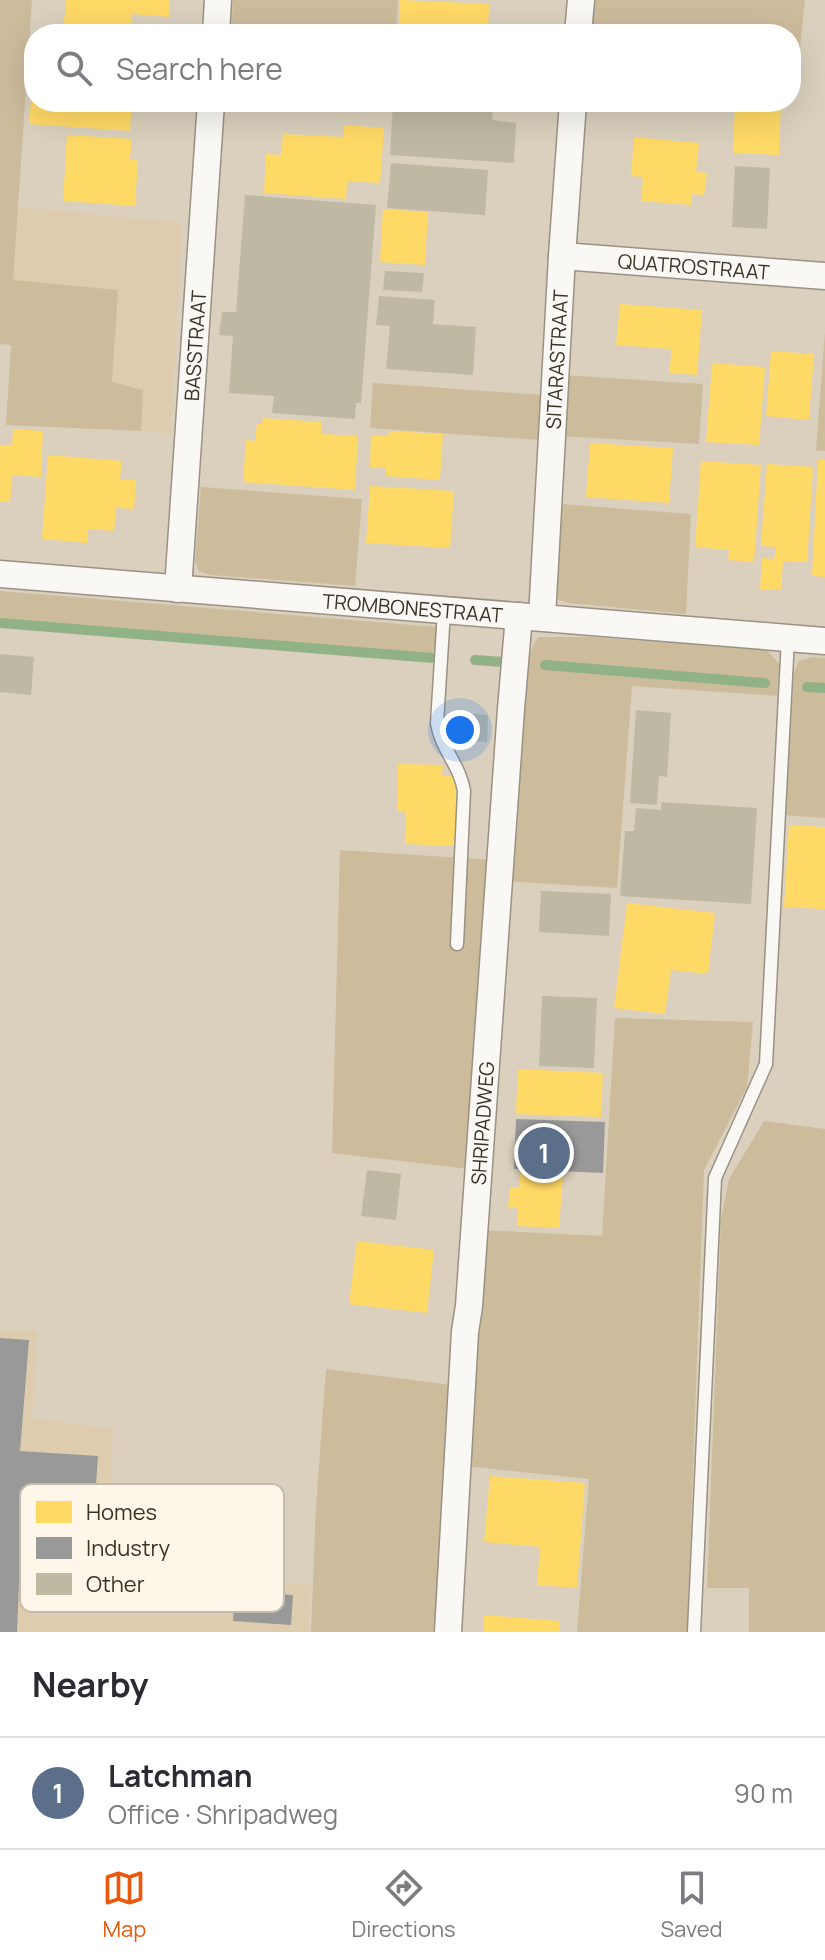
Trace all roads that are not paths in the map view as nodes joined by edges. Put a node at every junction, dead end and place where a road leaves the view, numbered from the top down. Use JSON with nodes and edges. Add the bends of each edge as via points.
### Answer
{"nodes":[{"id":1,"x":218,"y":0,"type":"edge"},
{"id":2,"x":581,"y":0,"type":"edge"},
{"id":3,"x":217,"y":24,"type":"edge"},
{"id":4,"x":579,"y":24,"type":"edge"},
{"id":5,"x":210,"y":112,"type":"edge"},
{"id":6,"x":572,"y":112,"type":"edge"},
{"id":7,"x":562,"y":256,"type":"junction"},
{"id":8,"x":825,"y":276,"type":"edge"},
{"id":9,"x":0,"y":574,"type":"edge"},
{"id":10,"x":178,"y":589,"type":"junction"},
{"id":11,"x":444,"y":611,"type":"junction"},
{"id":12,"x":530,"y":617,"type":"junction"},
{"id":13,"x":788,"y":638,"type":"junction"},
{"id":14,"x":825,"y":641,"type":"edge"},
{"id":15,"x":457,"y":944,"type":"dead end"},
{"id":16,"x":448,"y":1632,"type":"edge"},
{"id":17,"x":694,"y":1632,"type":"edge"}],
"edges":[{"from":1,"to":3,"type":"street"},
{"from":2,"to":4,"type":"street"},
{"from":5,"to":10,"type":"street","name":"BASSTRAAT"},
{"from":6,"to":7,"type":"street","name":"SITARASTRAAT"},
{"from":7,"to":8,"type":"street","name":"QUATROSTRAAT"},
{"from":7,"to":12,"type":"street","name":"SITARASTRAAT"},
{"from":9,"to":10,"type":"street","name":"TROMBONESTRAAT"},
{"from":10,"to":11,"type":"street","name":"TROMBONESTRAAT"},
{"from":11,"to":12,"type":"street","name":"TROMBONESTRAAT"},
{"from":11,"to":15,"type":"lane","via":[[437,723],[464,791]]},
{"from":12,"to":13,"type":"street","name":"TROMBONESTRAAT"},
{"from":12,"to":16,"type":"street","name":"SHRIPADWEG","via":[[511,709]]},
{"from":13,"to":14,"type":"street","name":"TROMBONESTRAAT"},
{"from":13,"to":17,"type":"lane","via":[[766,1064],[715,1178]]}]}
